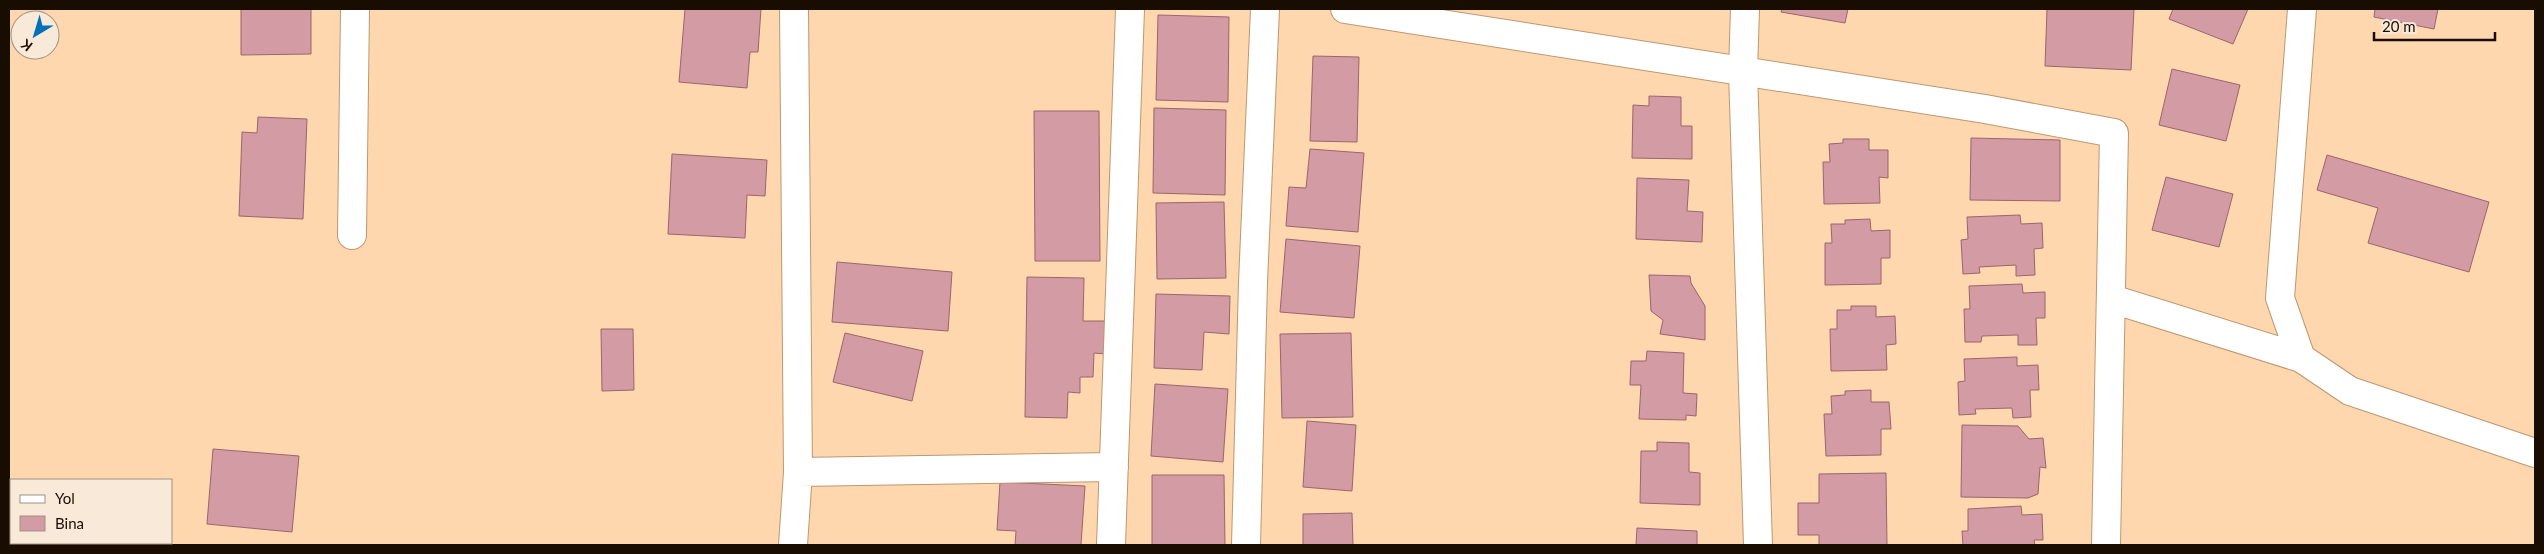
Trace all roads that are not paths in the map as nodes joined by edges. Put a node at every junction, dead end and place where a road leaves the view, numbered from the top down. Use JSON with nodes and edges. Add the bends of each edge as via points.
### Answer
{"nodes":[{"id":1,"x":355,"y":9,"type":"edge"},
{"id":2,"x":794,"y":9,"type":"edge"},
{"id":3,"x":1130,"y":9,"type":"edge"},
{"id":4,"x":1265,"y":9,"type":"edge"},
{"id":5,"x":1345,"y":9,"type":"edge"},
{"id":6,"x":1745,"y":9,"type":"edge"},
{"id":7,"x":2302,"y":9,"type":"edge"},
{"id":8,"x":1389,"y":12,"type":"edge"},
{"id":9,"x":1743,"y":71,"type":"junction"},
{"id":10,"x":352,"y":235,"type":"dead end"},
{"id":11,"x":2112,"y":299,"type":"junction"},
{"id":12,"x":2301,"y":358,"type":"junction"},
{"id":13,"x":2535,"y":453,"type":"edge"},
{"id":14,"x":1114,"y":467,"type":"junction"},
{"id":15,"x":798,"y":472,"type":"junction"},
{"id":16,"x":793,"y":545,"type":"edge"},
{"id":17,"x":1111,"y":545,"type":"edge"},
{"id":18,"x":1246,"y":545,"type":"edge"},
{"id":19,"x":1758,"y":545,"type":"edge"},
{"id":20,"x":2106,"y":545,"type":"edge"}],
"edges":[{"from":1,"to":10,"type":"street"},
{"from":2,"to":15,"type":"street"},
{"from":3,"to":14,"type":"street"},
{"from":4,"to":18,"type":"street"},
{"from":5,"to":8,"type":"street"},
{"from":6,"to":9,"type":"street"},
{"from":7,"to":12,"type":"street","via":[[2280,298]]},
{"from":8,"to":9,"type":"street"},
{"from":9,"to":11,"type":"street","via":[[1986,109],[2114,133]]},
{"from":9,"to":19,"type":"street"},
{"from":11,"to":12,"type":"street"},
{"from":11,"to":20,"type":"street"},
{"from":12,"to":13,"type":"street","via":[[2350,391]]},
{"from":14,"to":15,"type":"street"},
{"from":14,"to":17,"type":"street"},
{"from":15,"to":16,"type":"street"}]}
